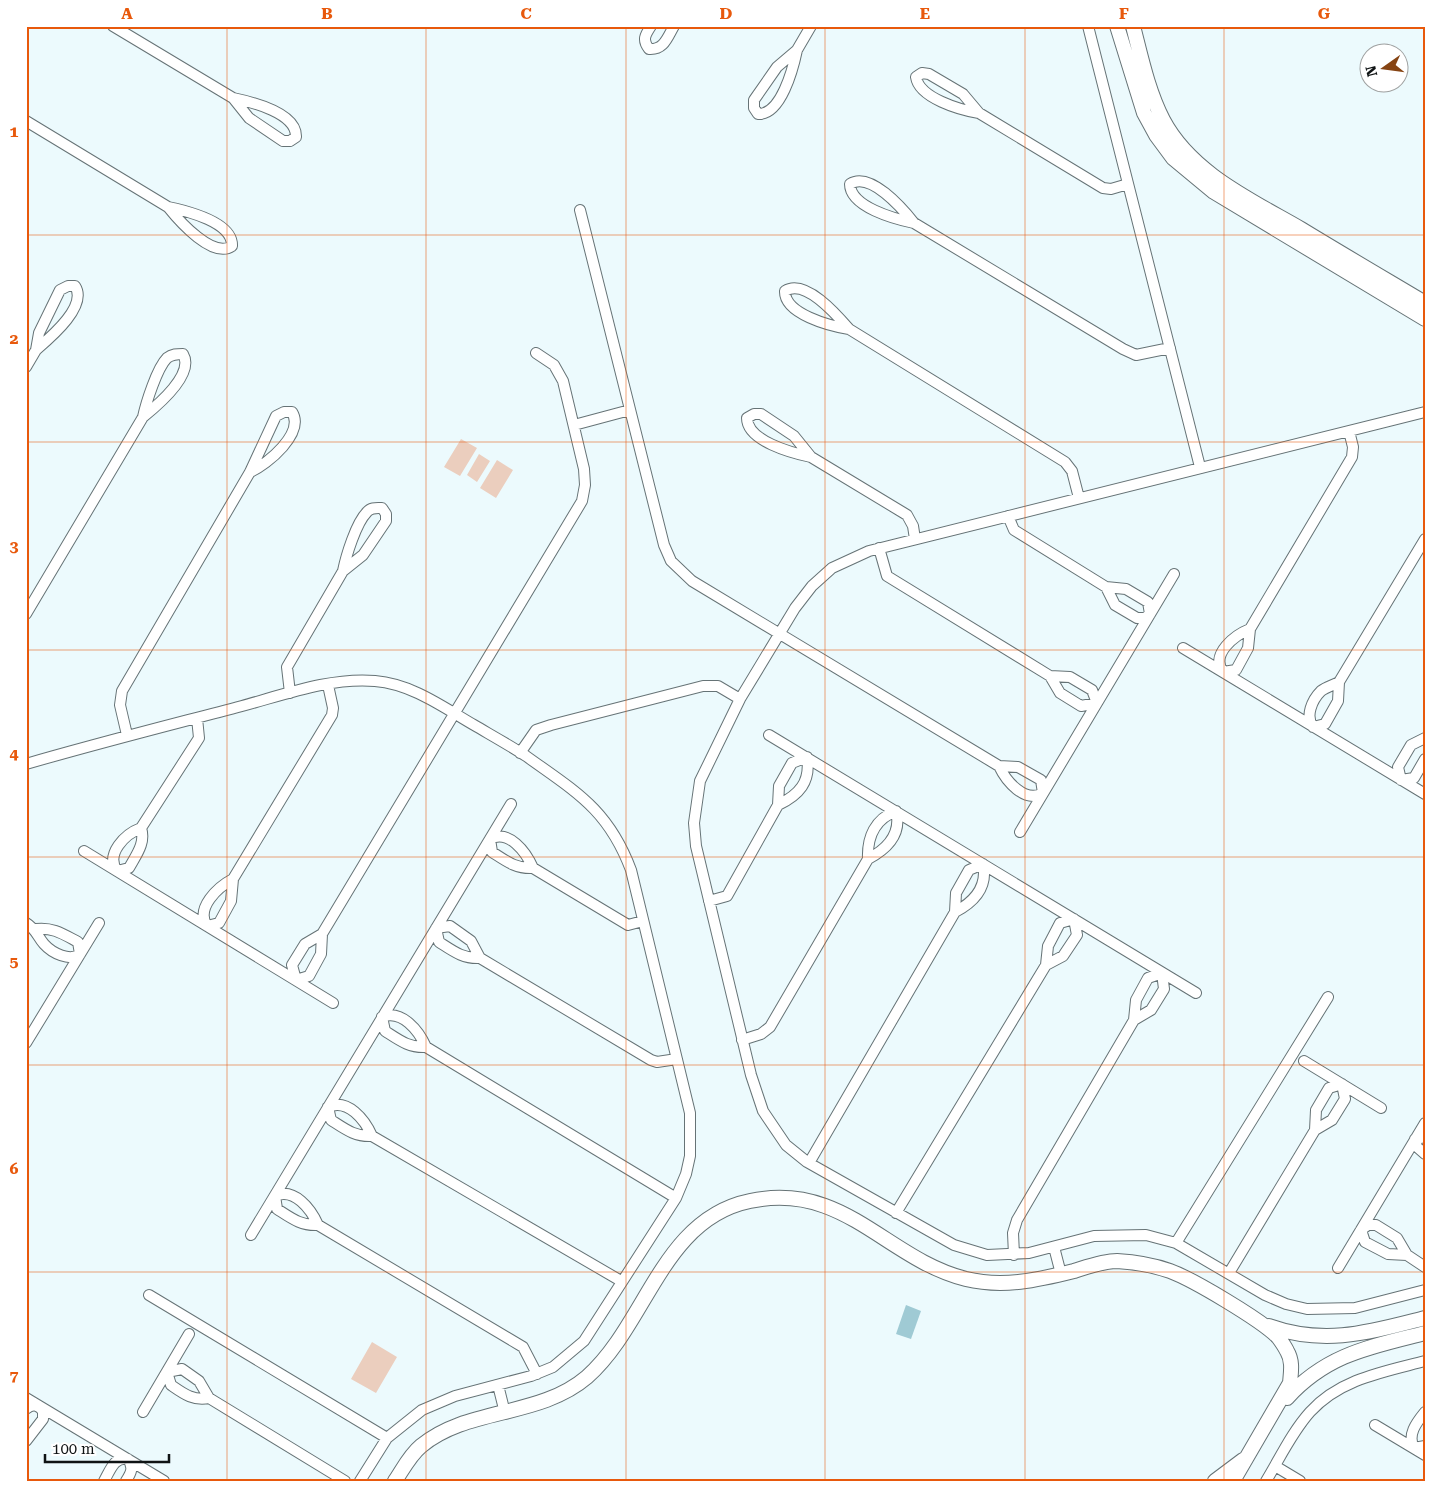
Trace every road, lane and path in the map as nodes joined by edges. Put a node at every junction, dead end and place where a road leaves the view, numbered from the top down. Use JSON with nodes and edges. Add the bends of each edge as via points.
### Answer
{"nodes":[{"id":1,"x":113,"y":26,"type":"edge"},
{"id":2,"x":651,"y":26,"type":"edge"},
{"id":3,"x":674,"y":26,"type":"edge"},
{"id":4,"x":811,"y":26,"type":"edge"},
{"id":5,"x":1088,"y":26,"type":"edge"},
{"id":6,"x":1117,"y":26,"type":"edge"},
{"id":7,"x":1133,"y":26,"type":"edge"},
{"id":8,"x":797,"y":50,"type":"junction"},
{"id":9,"x":233,"y":98,"type":"junction"},
{"id":10,"x":979,"y":113,"type":"junction"},
{"id":11,"x":26,"y":122,"type":"edge"},
{"id":12,"x":1128,"y":184,"type":"junction"},
{"id":13,"x":168,"y":207,"type":"junction"},
{"id":14,"x":580,"y":210,"type":"dead end"},
{"id":15,"x":914,"y":222,"type":"junction"},
{"id":16,"x":1425,"y":303,"type":"edge"},
{"id":17,"x":1425,"y":319,"type":"edge"},
{"id":18,"x":849,"y":329,"type":"junction"},
{"id":19,"x":1170,"y":348,"type":"junction"},
{"id":20,"x":36,"y":350,"type":"junction"},
{"id":21,"x":536,"y":353,"type":"dead end"},
{"id":22,"x":26,"y":367,"type":"edge"},
{"id":23,"x":630,"y":410,"type":"junction"},
{"id":24,"x":1425,"y":412,"type":"edge"},
{"id":25,"x":143,"y":418,"type":"junction"},
{"id":26,"x":574,"y":425,"type":"junction"},
{"id":27,"x":1349,"y":431,"type":"junction"},
{"id":28,"x":811,"y":457,"type":"junction"},
{"id":29,"x":1200,"y":467,"type":"junction"},
{"id":30,"x":250,"y":472,"type":"junction"},
{"id":31,"x":1079,"y":498,"type":"junction"},
{"id":32,"x":1008,"y":516,"type":"junction"},
{"id":33,"x":915,"y":539,"type":"junction"},
{"id":34,"x":1425,"y":539,"type":"edge"},
{"id":35,"x":879,"y":548,"type":"junction"},
{"id":36,"x":343,"y":571,"type":"junction"},
{"id":37,"x":1174,"y":574,"type":"dead end"},
{"id":38,"x":1106,"y":587,"type":"junction"},
{"id":39,"x":26,"y":614,"type":"edge"},
{"id":40,"x":1150,"y":614,"type":"junction"},
{"id":41,"x":1250,"y":629,"type":"junction"},
{"id":42,"x":780,"y":635,"type":"junction"},
{"id":43,"x":1183,"y":648,"type":"dead end"},
{"id":44,"x":1224,"y":672,"type":"junction"},
{"id":45,"x":1050,"y":676,"type":"junction"},
{"id":46,"x":1339,"y":682,"type":"junction"},
{"id":47,"x":328,"y":685,"type":"junction"},
{"id":48,"x":290,"y":693,"type":"junction"},
{"id":49,"x":740,"y":699,"type":"junction"},
{"id":50,"x":1097,"y":703,"type":"junction"},
{"id":51,"x":455,"y":714,"type":"junction"},
{"id":52,"x":197,"y":718,"type":"junction"},
{"id":53,"x":1313,"y":727,"type":"junction"},
{"id":54,"x":127,"y":735,"type":"junction"},
{"id":55,"x":770,"y":735,"type":"dead end"},
{"id":56,"x":1425,"y":738,"type":"edge"},
{"id":57,"x":520,"y":753,"type":"junction"},
{"id":58,"x":807,"y":757,"type":"junction"},
{"id":59,"x":1425,"y":759,"type":"edge"},
{"id":60,"x":26,"y":764,"type":"edge"},
{"id":61,"x":999,"y":766,"type":"junction"},
{"id":62,"x":1401,"y":780,"type":"junction"},
{"id":63,"x":1043,"y":793,"type":"junction"},
{"id":64,"x":1425,"y":794,"type":"edge"},
{"id":65,"x":511,"y":804,"type":"dead end"},
{"id":66,"x":778,"y":805,"type":"junction"},
{"id":67,"x":896,"y":812,"type":"junction"},
{"id":68,"x":141,"y":828,"type":"junction"},
{"id":69,"x":1020,"y":832,"type":"dead end"},
{"id":70,"x":490,"y":839,"type":"junction"},
{"id":71,"x":84,"y":850,"type":"dead end"},
{"id":72,"x":868,"y":859,"type":"junction"},
{"id":73,"x":983,"y":864,"type":"junction"},
{"id":74,"x":533,"y":868,"type":"junction"},
{"id":75,"x":117,"y":871,"type":"junction"},
{"id":76,"x":233,"y":879,"type":"junction"},
{"id":77,"x":709,"y":901,"type":"junction"},
{"id":78,"x":955,"y":912,"type":"junction"},
{"id":79,"x":1074,"y":919,"type":"junction"},
{"id":80,"x":643,"y":921,"type":"junction"},
{"id":81,"x":99,"y":923,"type":"dead end"},
{"id":82,"x":31,"y":926,"type":"edge"},
{"id":83,"x":207,"y":926,"type":"junction"},
{"id":84,"x":436,"y":928,"type":"junction"},
{"id":85,"x":322,"y":934,"type":"junction"},
{"id":86,"x":80,"y":954,"type":"junction"},
{"id":87,"x":480,"y":958,"type":"junction"},
{"id":88,"x":1046,"y":966,"type":"junction"},
{"id":89,"x":1162,"y":973,"type":"junction"},
{"id":90,"x":296,"y":980,"type":"junction"},
{"id":91,"x":1196,"y":993,"type":"dead end"},
{"id":92,"x":1328,"y":996,"type":"dead end"},
{"id":93,"x":333,"y":1003,"type":"dead end"},
{"id":94,"x":382,"y":1018,"type":"junction"},
{"id":95,"x":1134,"y":1020,"type":"junction"},
{"id":96,"x":26,"y":1038,"type":"edge"},
{"id":97,"x":742,"y":1040,"type":"junction"},
{"id":98,"x":26,"y":1043,"type":"edge"},
{"id":99,"x":426,"y":1047,"type":"junction"},
{"id":100,"x":677,"y":1059,"type":"junction"},
{"id":101,"x":1304,"y":1061,"type":"dead end"},
{"id":102,"x":1342,"y":1084,"type":"junction"},
{"id":103,"x":328,"y":1107,"type":"junction"},
{"id":104,"x":1380,"y":1108,"type":"dead end"},
{"id":105,"x":1425,"y":1123,"type":"edge"},
{"id":106,"x":1315,"y":1130,"type":"junction"},
{"id":107,"x":372,"y":1136,"type":"junction"},
{"id":108,"x":1420,"y":1138,"type":"edge"},
{"id":109,"x":1425,"y":1154,"type":"edge"},
{"id":110,"x":809,"y":1163,"type":"junction"},
{"id":111,"x":275,"y":1196,"type":"junction"},
{"id":112,"x":676,"y":1198,"type":"junction"},
{"id":113,"x":896,"y":1213,"type":"junction"},
{"id":114,"x":318,"y":1225,"type":"junction"},
{"id":115,"x":1361,"y":1230,"type":"junction"},
{"id":116,"x":251,"y":1235,"type":"dead end"},
{"id":117,"x":1176,"y":1243,"type":"junction"},
{"id":118,"x":1054,"y":1247,"type":"junction"},
{"id":119,"x":1014,"y":1255,"type":"junction"},
{"id":120,"x":1407,"y":1255,"type":"junction"},
{"id":121,"x":1425,"y":1267,"type":"edge"},
{"id":122,"x":1338,"y":1268,"type":"dead end"},
{"id":123,"x":1229,"y":1273,"type":"junction"},
{"id":124,"x":1061,"y":1274,"type":"junction"},
{"id":125,"x":621,"y":1281,"type":"junction"},
{"id":126,"x":1425,"y":1290,"type":"edge"},
{"id":127,"x":150,"y":1295,"type":"dead end"},
{"id":128,"x":1423,"y":1318,"type":"edge"},
{"id":129,"x":1258,"y":1322,"type":"junction"},
{"id":130,"x":1424,"y":1333,"type":"edge"},
{"id":131,"x":189,"y":1334,"type":"dead end"},
{"id":132,"x":1425,"y":1361,"type":"edge"},
{"id":133,"x":167,"y":1372,"type":"junction"},
{"id":134,"x":537,"y":1374,"type":"junction"},
{"id":135,"x":498,"y":1385,"type":"junction"},
{"id":136,"x":26,"y":1398,"type":"edge"},
{"id":137,"x":209,"y":1398,"type":"junction"},
{"id":138,"x":38,"y":1406,"type":"junction"},
{"id":139,"x":26,"y":1409,"type":"edge"},
{"id":140,"x":143,"y":1412,"type":"dead end"},
{"id":141,"x":505,"y":1412,"type":"junction"},
{"id":142,"x":1425,"y":1412,"type":"edge"},
{"id":143,"x":1273,"y":1414,"type":"junction"},
{"id":144,"x":1375,"y":1425,"type":"dead end"},
{"id":145,"x":388,"y":1438,"type":"junction"},
{"id":146,"x":26,"y":1441,"type":"edge"},
{"id":147,"x":1425,"y":1446,"type":"edge"},
{"id":148,"x":1414,"y":1448,"type":"junction"},
{"id":149,"x":1425,"y":1455,"type":"edge"},
{"id":150,"x":1249,"y":1456,"type":"junction"},
{"id":151,"x":128,"y":1459,"type":"junction"},
{"id":152,"x":1275,"y":1466,"type":"junction"},
{"id":153,"x":104,"y":1481,"type":"edge"},
{"id":154,"x":126,"y":1481,"type":"edge"},
{"id":155,"x":164,"y":1481,"type":"edge"},
{"id":156,"x":345,"y":1481,"type":"edge"},
{"id":157,"x":360,"y":1481,"type":"edge"},
{"id":158,"x":395,"y":1481,"type":"edge"},
{"id":159,"x":1216,"y":1481,"type":"edge"},
{"id":160,"x":1233,"y":1481,"type":"edge"},
{"id":161,"x":1266,"y":1481,"type":"edge"},
{"id":162,"x":1300,"y":1481,"type":"edge"}],
"edges":[{"from":1,"to":9,"type":"street"},
{"from":2,"to":3,"type":"street","via":[[645,36],[649,49],[664,45]]},
{"from":4,"to":8,"type":"street"},
{"from":5,"to":12,"type":"street"},
{"from":6,"to":17,"type":"main road","via":[[1144,113],[1173,158],[1214,192]]},
{"from":7,"to":16,"type":"main road","via":[[1163,120],[1198,164],[1220,181]]},
{"from":8,"to":8,"type":"street","via":[[777,67],[754,100],[758,114],[773,110],[786,86]]},
{"from":9,"to":9,"type":"street","via":[[249,118],[283,141],[296,137],[292,122],[268,109]]},
{"from":10,"to":10,"type":"street","via":[[963,94],[929,74],[922,73],[916,77],[917,86],[923,91],[959,110]]},
{"from":10,"to":12,"type":"street","via":[[1103,188]]},
{"from":11,"to":13,"type":"street"},
{"from":12,"to":19,"type":"street"},
{"from":13,"to":13,"type":"street","via":[[185,228],[218,250],[232,246],[228,231],[204,218]]},
{"from":14,"to":23,"type":"street"},
{"from":15,"to":15,"type":"street","via":[[897,202],[864,180],[850,184],[850,192],[855,199],[898,220]]},
{"from":15,"to":19,"type":"street","via":[[1122,349],[1136,355]]},
{"from":18,"to":18,"type":"street","via":[[832,309],[799,287],[785,291],[785,299],[790,306],[833,327]]},
{"from":18,"to":31,"type":"street","via":[[1065,462],[1072,471]]},
{"from":19,"to":29,"type":"street"},
{"from":20,"to":20,"type":"street","via":[[56,333],[79,300],[75,286],[60,290],[39,334]]},
{"from":20,"to":22,"type":"street"},
{"from":21,"to":26,"type":"street","via":[[560,373]]},
{"from":23,"to":26,"type":"street"},
{"from":23,"to":42,"type":"street","via":[[664,545],[671,561],[692,581]]},
{"from":24,"to":27,"type":"street"},
{"from":25,"to":25,"type":"street","via":[[164,401],[186,368],[187,360],[183,354],[167,358],[146,401]]},
{"from":25,"to":39,"type":"street"},
{"from":26,"to":51,"type":"street","via":[[584,469],[582,501]]},
{"from":27,"to":29,"type":"street"},
{"from":27,"to":41,"type":"street","via":[[1352,457]]},
{"from":28,"to":28,"type":"street","via":[[794,436],[761,414],[748,418],[747,426],[752,433],[796,454]]},
{"from":28,"to":33,"type":"street","via":[[907,514]]},
{"from":29,"to":31,"type":"street"},
{"from":30,"to":30,"type":"street","via":[[264,466],[281,448],[295,426],[296,418],[292,412],[276,416]]},
{"from":30,"to":54,"type":"street","via":[[122,691],[120,705]]},
{"from":31,"to":32,"type":"street"},
{"from":32,"to":33,"type":"street"},
{"from":32,"to":38,"type":"street","via":[[1014,530]]},
{"from":33,"to":35,"type":"street"},
{"from":34,"to":46,"type":"street"},
{"from":35,"to":42,"type":"street","via":[[832,568],[812,586]]},
{"from":35,"to":45,"type":"street","via":[[887,576]]},
{"from":36,"to":36,"type":"street","via":[[363,555],[386,521],[382,508],[367,512],[346,555]]},
{"from":36,"to":48,"type":"street","via":[[287,667]]},
{"from":37,"to":40,"type":"street"},
{"from":38,"to":40,"type":"street","via":[[1126,589],[1148,602]]},
{"from":38,"to":40,"type":"street","via":[[1115,604],[1137,618]]},
{"from":40,"to":50,"type":"street"},
{"from":41,"to":44,"type":"street","via":[[1248,648],[1236,670]]},
{"from":41,"to":44,"type":"street","via":[[1232,637],[1219,659]]},
{"from":42,"to":49,"type":"street"},
{"from":42,"to":61,"type":"street"},
{"from":43,"to":44,"type":"street"},
{"from":44,"to":53,"type":"street"},
{"from":45,"to":50,"type":"street","via":[[1070,677],[1092,690]]},
{"from":45,"to":50,"type":"street","via":[[1060,693],[1081,706]]},
{"from":46,"to":53,"type":"street","via":[[1338,702],[1325,724]]},
{"from":46,"to":53,"type":"street","via":[[1321,691],[1308,713]]},
{"from":47,"to":48,"type":"street"},
{"from":47,"to":51,"type":"street","via":[[375,681],[399,686],[426,696]]},
{"from":47,"to":76,"type":"street","via":[[332,715]]},
{"from":48,"to":52,"type":"street"},
{"from":49,"to":57,"type":"street","via":[[718,686],[703,686],[552,724],[536,730]]},
{"from":49,"to":77,"type":"street","via":[[709,759],[696,801],[696,846]]},
{"from":50,"to":63,"type":"street"},
{"from":51,"to":57,"type":"street"},
{"from":51,"to":85,"type":"street"},
{"from":52,"to":54,"type":"street"},
{"from":52,"to":68,"type":"street","via":[[199,738]]},
{"from":53,"to":62,"type":"street"},
{"from":54,"to":60,"type":"street"},
{"from":55,"to":58,"type":"street"},
{"from":56,"to":62,"type":"street","via":[[1411,745],[1398,767]]},
{"from":57,"to":80,"type":"street","via":[[587,801],[612,828],[631,870]]},
{"from":58,"to":66,"type":"street","via":[[792,763],[779,786]]},
{"from":58,"to":66,"type":"street","via":[[808,775],[795,796]]},
{"from":58,"to":67,"type":"street"},
{"from":59,"to":62,"type":"street","via":[[1414,778]]},
{"from":61,"to":63,"type":"street","via":[[1008,783],[1030,796]]},
{"from":61,"to":63,"type":"street","via":[[1018,767],[1041,780]]},
{"from":62,"to":64,"type":"street"},
{"from":63,"to":69,"type":"street"},
{"from":65,"to":70,"type":"street"},
{"from":66,"to":77,"type":"street","via":[[727,896]]},
{"from":67,"to":72,"type":"street","via":[[882,817],[869,839]]},
{"from":67,"to":72,"type":"street","via":[[898,828],[885,849]]},
{"from":67,"to":73,"type":"street"},
{"from":68,"to":75,"type":"street","via":[[144,837],[129,868]]},
{"from":68,"to":75,"type":"street","via":[[126,836],[113,858]]},
{"from":70,"to":74,"type":"street","via":[[492,852],[514,866]]},
{"from":70,"to":74,"type":"street","via":[[504,836],[525,851]]},
{"from":70,"to":84,"type":"street"},
{"from":71,"to":75,"type":"street"},
{"from":72,"to":97,"type":"street","via":[[770,1027],[761,1034]]},
{"from":73,"to":78,"type":"street","via":[[969,870],[956,893]]},
{"from":73,"to":78,"type":"street","via":[[985,881],[972,903]]},
{"from":73,"to":79,"type":"street"},
{"from":74,"to":80,"type":"street","via":[[628,925]]},
{"from":75,"to":83,"type":"street"},
{"from":76,"to":83,"type":"street","via":[[231,900],[219,923]]},
{"from":76,"to":83,"type":"street","via":[[216,890],[203,912]]},
{"from":77,"to":97,"type":"street"},
{"from":78,"to":110,"type":"street"},
{"from":79,"to":88,"type":"street","via":[[1060,924],[1048,946]]},
{"from":79,"to":88,"type":"street","via":[[1076,935],[1063,956]]},
{"from":79,"to":89,"type":"street"},
{"from":80,"to":100,"type":"street"},
{"from":81,"to":86,"type":"street"},
{"from":82,"to":86,"type":"street","via":[[56,930],[78,942]]},
{"from":82,"to":86,"type":"street","via":[[52,950],[67,958]]},
{"from":83,"to":90,"type":"street"},
{"from":84,"to":87,"type":"street","via":[[450,926],[471,941]]},
{"from":84,"to":87,"type":"street","via":[[439,942],[460,956]]},
{"from":84,"to":94,"type":"street"},
{"from":85,"to":90,"type":"street","via":[[321,954],[309,976]]},
{"from":85,"to":90,"type":"street","via":[[305,944],[292,965]]},
{"from":86,"to":98,"type":"street"},
{"from":87,"to":100,"type":"street","via":[[651,1060]]},
{"from":88,"to":113,"type":"street"},
{"from":89,"to":91,"type":"street"},
{"from":89,"to":95,"type":"street","via":[[1148,978],[1136,1000]]},
{"from":89,"to":95,"type":"street","via":[[1164,989],[1151,1010]]},
{"from":90,"to":93,"type":"street"},
{"from":92,"to":117,"type":"street"},
{"from":94,"to":99,"type":"street","via":[[385,1031],[415,1048]]},
{"from":94,"to":99,"type":"street","via":[[396,1015],[417,1030]]},
{"from":94,"to":103,"type":"street"},
{"from":95,"to":119,"type":"street","via":[[1017,1220],[1012,1233]]},
{"from":96,"to":98,"type":"street"},
{"from":97,"to":110,"type":"street","via":[[763,1111],[786,1144]]},
{"from":99,"to":112,"type":"street"},
{"from":100,"to":112,"type":"street","via":[[690,1113],[691,1139],[686,1174]]},
{"from":101,"to":102,"type":"street"},
{"from":102,"to":104,"type":"street"},
{"from":102,"to":106,"type":"street","via":[[1329,1088],[1316,1110]]},
{"from":102,"to":106,"type":"street","via":[[1345,1099],[1332,1120]]},
{"from":103,"to":107,"type":"street","via":[[331,1120],[352,1134]]},
{"from":103,"to":107,"type":"street","via":[[342,1104],[363,1119]]},
{"from":103,"to":111,"type":"street"},
{"from":105,"to":108,"type":"street"},
{"from":106,"to":123,"type":"street"},
{"from":107,"to":125,"type":"street"},
{"from":108,"to":109,"type":"street","via":[[1417,1147]]},
{"from":108,"to":115,"type":"street"},
{"from":110,"to":113,"type":"street"},
{"from":111,"to":114,"type":"street","via":[[281,1193],[296,1198],[310,1208]]},
{"from":111,"to":114,"type":"street","via":[[277,1209],[299,1223]]},
{"from":111,"to":116,"type":"street"},
{"from":112,"to":125,"type":"street"},
{"from":113,"to":119,"type":"street","via":[[967,1250],[987,1255]]},
{"from":114,"to":134,"type":"street","via":[[523,1347]]},
{"from":115,"to":120,"type":"street","via":[[1365,1242],[1397,1256]]},
{"from":115,"to":120,"type":"street","via":[[1368,1225],[1376,1225],[1397,1238]]},
{"from":115,"to":122,"type":"street"},
{"from":117,"to":118,"type":"street","via":[[1146,1235],[1117,1234],[1094,1236]]},
{"from":117,"to":123,"type":"street"},
{"from":118,"to":119,"type":"street"},
{"from":118,"to":124,"type":"street"},
{"from":120,"to":121,"type":"street"},
{"from":123,"to":126,"type":"street","via":[[1265,1295],[1307,1310],[1355,1308]]},
{"from":124,"to":129,"type":"main road","via":[[1114,1261],[1150,1265],[1191,1282]]},
{"from":124,"to":141,"type":"main road","via":[[1022,1283],[969,1280],[929,1265],[830,1207],[799,1198],[748,1201],[707,1218],[685,1237],[612,1351],[585,1378],[547,1400]]},
{"from":125,"to":134,"type":"street","via":[[584,1341],[553,1367]]},
{"from":127,"to":145,"type":"street"},
{"from":128,"to":129,"type":"main road","via":[[1344,1336],[1322,1337],[1286,1332]]},
{"from":128,"to":130,"type":"main road"},
{"from":129,"to":143,"type":"main road","via":[[1278,1337],[1289,1353],[1292,1368],[1290,1383]]},
{"from":130,"to":143,"type":"main road","via":[[1332,1361],[1302,1382]]},
{"from":131,"to":133,"type":"street"},
{"from":132,"to":152,"type":"street","via":[[1354,1381],[1326,1397],[1309,1413]]},
{"from":133,"to":137,"type":"street","via":[[182,1370],[199,1382]]},
{"from":133,"to":137,"type":"street","via":[[171,1385],[189,1398]]},
{"from":133,"to":140,"type":"street"},
{"from":134,"to":135,"type":"street"},
{"from":135,"to":141,"type":"street"},
{"from":135,"to":145,"type":"street","via":[[438,1402],[422,1410]]},
{"from":136,"to":138,"type":"street"},
{"from":137,"to":156,"type":"street"},
{"from":138,"to":139,"type":"street"},
{"from":138,"to":146,"type":"street","via":[[43,1412],[43,1419]]},
{"from":138,"to":151,"type":"street"},
{"from":141,"to":158,"type":"main road","via":[[456,1426],[438,1435],[420,1447]]},
{"from":142,"to":148,"type":"street","via":[[1411,1434]]},
{"from":143,"to":150,"type":"main road"},
{"from":144,"to":148,"type":"street"},
{"from":145,"to":157,"type":"street"},
{"from":147,"to":148,"type":"street"},
{"from":148,"to":149,"type":"street"},
{"from":150,"to":159,"type":"main road"},
{"from":150,"to":160,"type":"main road"},
{"from":151,"to":153,"type":"street","via":[[116,1461]]},
{"from":151,"to":154,"type":"street","via":[[132,1472]]},
{"from":151,"to":155,"type":"street"},
{"from":152,"to":161,"type":"street"},
{"from":152,"to":162,"type":"street"}]}
